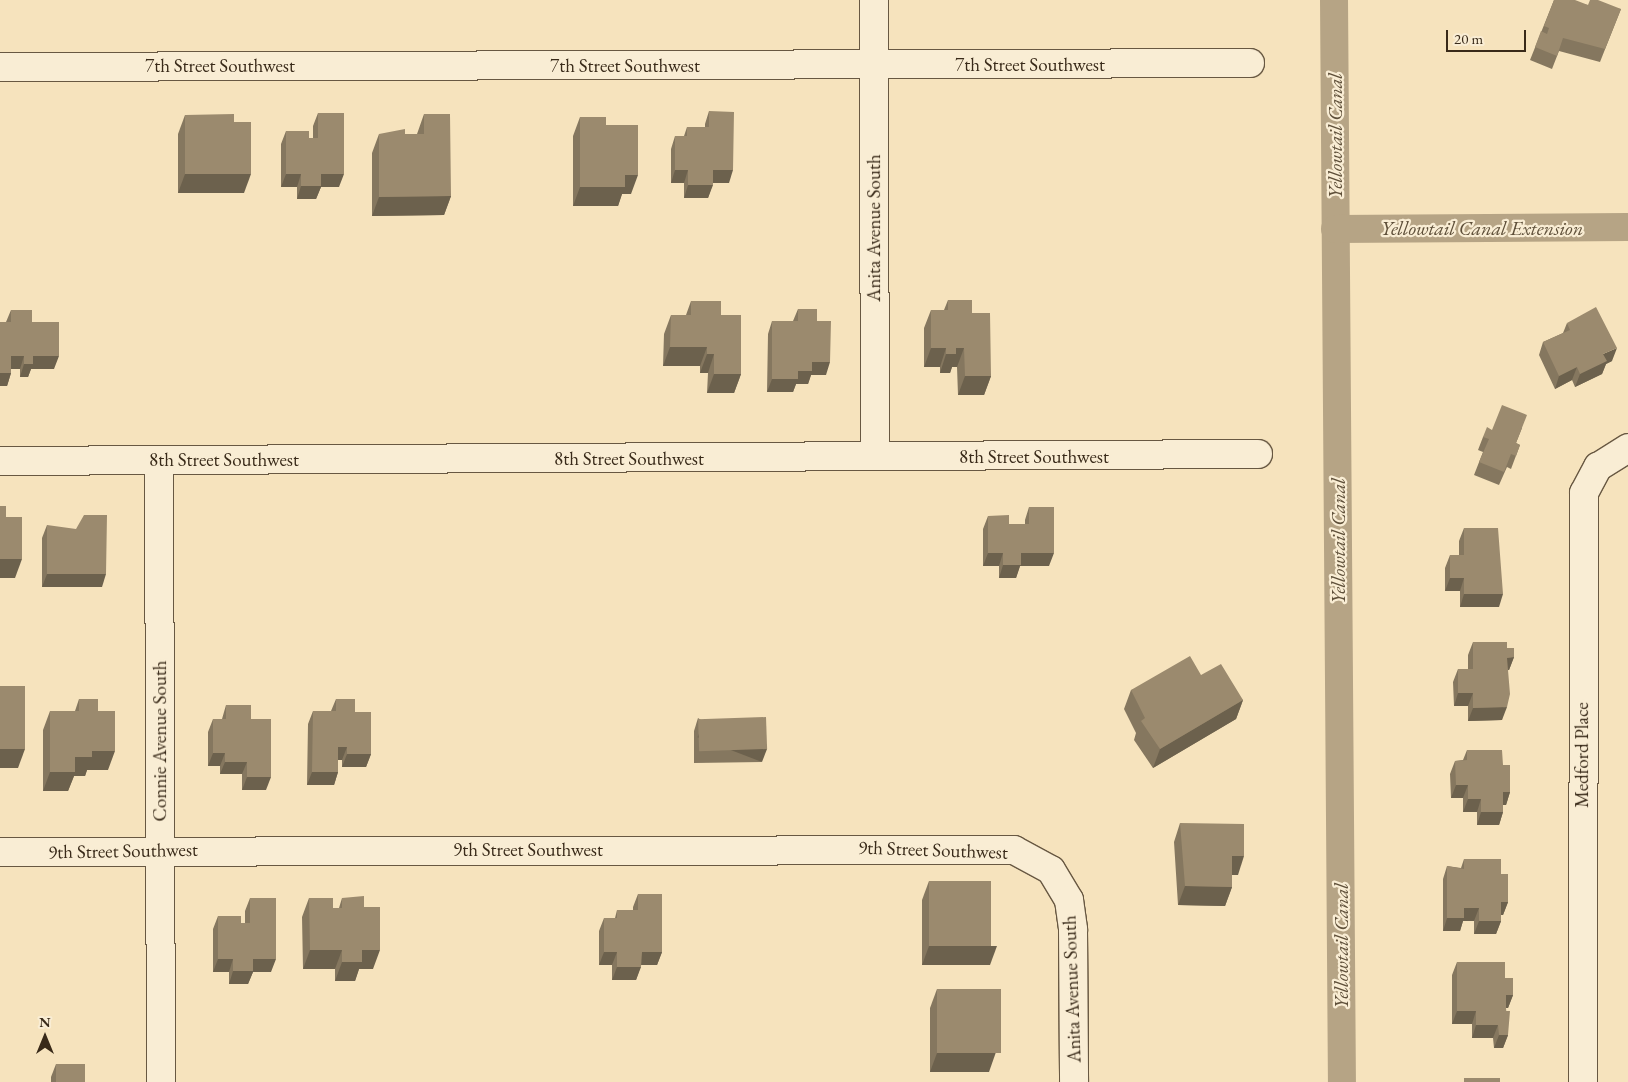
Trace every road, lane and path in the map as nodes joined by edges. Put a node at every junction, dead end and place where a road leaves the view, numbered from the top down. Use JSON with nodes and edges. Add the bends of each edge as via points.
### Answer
{"nodes":[{"id":1,"x":874,"y":0,"type":"edge"},
{"id":2,"x":1250,"y":63,"type":"dead end"},
{"id":3,"x":874,"y":66,"type":"junction"},
{"id":4,"x":0,"y":67,"type":"edge"},
{"id":5,"x":1628,"y":448,"type":"edge"},
{"id":6,"x":1258,"y":454,"type":"dead end"},
{"id":7,"x":875,"y":456,"type":"junction"},
{"id":8,"x":0,"y":461,"type":"edge"},
{"id":9,"x":159,"y":461,"type":"junction"},
{"id":10,"x":160,"y":850,"type":"junction"},
{"id":11,"x":0,"y":852,"type":"edge"},
{"id":12,"x":1051,"y":870,"type":"joint"},
{"id":13,"x":161,"y":1082,"type":"edge"},
{"id":14,"x":1074,"y":1082,"type":"edge"},
{"id":15,"x":1584,"y":1082,"type":"edge"}],
"edges":[{"from":1,"to":3,"type":"street","name":"Anita Avenue South"},
{"from":2,"to":3,"type":"street","name":"7th Street Southwest"},
{"from":3,"to":4,"type":"street","name":"7th Street Southwest"},
{"from":3,"to":7,"type":"street","name":"Anita Avenue South"},
{"from":5,"to":15,"type":"street","name":"Medford Place","via":[[1598,467],[1584,493]]},
{"from":6,"to":7,"type":"street","name":"8th Street Southwest"},
{"from":7,"to":9,"type":"street","name":"8th Street Southwest"},
{"from":8,"to":9,"type":"street","name":"8th Street Southwest"},
{"from":9,"to":10,"type":"street","name":"Connie Avenue South"},
{"from":10,"to":11,"type":"street","name":"9th Street Southwest"},
{"from":10,"to":12,"type":"street","name":"9th Street Southwest","via":[[924,847],[1014,850]]},
{"from":10,"to":13,"type":"street","name":"Connie Avenue South"},
{"from":12,"to":14,"type":"street","name":"Anita Avenue South","via":[[1069,900],[1074,930]]}]}
